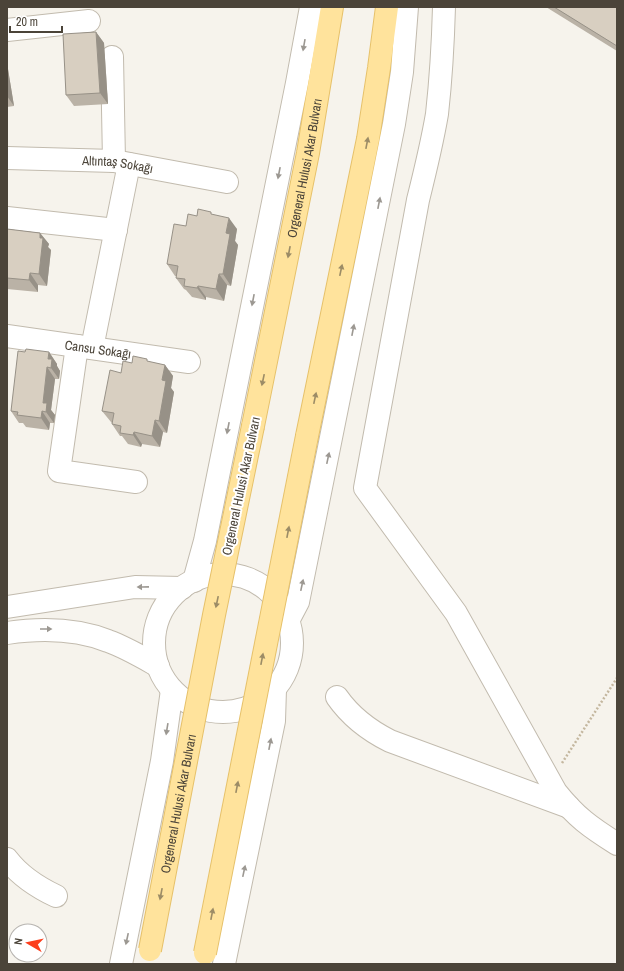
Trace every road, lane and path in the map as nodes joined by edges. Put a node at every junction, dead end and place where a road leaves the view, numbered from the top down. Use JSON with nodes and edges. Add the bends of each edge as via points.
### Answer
{"nodes":[{"id":1,"x":311,"y":7,"type":"edge"},
{"id":2,"x":332,"y":7,"type":"edge"},
{"id":3,"x":387,"y":7,"type":"edge"},
{"id":4,"x":407,"y":7,"type":"edge"},
{"id":5,"x":444,"y":7,"type":"edge"},
{"id":6,"x":89,"y":21,"type":"dead end"},
{"id":7,"x":7,"y":30,"type":"edge"},
{"id":8,"x":112,"y":57,"type":"dead end"},
{"id":9,"x":7,"y":158,"type":"edge"},
{"id":10,"x":122,"y":162,"type":"junction"},
{"id":11,"x":227,"y":182,"type":"dead end"},
{"id":12,"x":7,"y":218,"type":"edge"},
{"id":13,"x":116,"y":230,"type":"junction"},
{"id":14,"x":7,"y":336,"type":"edge"},
{"id":15,"x":85,"y":347,"type":"junction"},
{"id":16,"x":189,"y":362,"type":"dead end"},
{"id":17,"x":136,"y":482,"type":"dead end"},
{"id":18,"x":188,"y":585,"type":"junction"},
{"id":19,"x":7,"y":607,"type":"edge"},
{"id":20,"x":288,"y":621,"type":"junction"},
{"id":21,"x":7,"y":633,"type":"edge"},
{"id":22,"x":158,"y":666,"type":"junction"},
{"id":23,"x":617,"y":678,"type":"edge"},
{"id":24,"x":275,"y":689,"type":"junction"},
{"id":25,"x":172,"y":690,"type":"junction"},
{"id":26,"x":337,"y":696,"type":"dead end"},
{"id":27,"x":550,"y":782,"type":"junction"},
{"id":28,"x":569,"y":807,"type":"junction"},
{"id":29,"x":617,"y":844,"type":"edge"},
{"id":30,"x":7,"y":859,"type":"edge"},
{"id":31,"x":56,"y":896,"type":"dead end"},
{"id":32,"x":148,"y":957,"type":"edge"},
{"id":33,"x":204,"y":958,"type":"edge"},
{"id":34,"x":122,"y":964,"type":"edge"},
{"id":35,"x":224,"y":964,"type":"edge"}],
"edges":[{"from":1,"to":18,"type":"street","one_way":true,"via":[[205,541]]},
{"from":2,"to":32,"type":"main road","name":"Orgeneral Hulusi Akar Bulvarı","one_way":true,"bridge":true,"via":[[308,153],[214,615]]},
{"from":33,"to":3,"type":"main road","one_way":true,"bridge":true,"via":[[368,139]]},
{"from":20,"to":4,"type":"street","one_way":true,"via":[[298,602],[394,124],[402,72]]},
{"from":5,"to":27,"type":"street","via":[[441,70],[429,158],[418,200],[365,488],[456,613]]},
{"from":6,"to":7,"type":"street"},
{"from":8,"to":10,"type":"street"},
{"from":9,"to":10,"type":"street","name":"Altıntaş Sokağı"},
{"from":10,"to":11,"type":"street","name":"Altıntaş Sokağı"},
{"from":10,"to":13,"type":"street"},
{"from":12,"to":13,"type":"street"},
{"from":13,"to":15,"type":"street"},
{"from":14,"to":15,"type":"street","name":"Cansu Sokağı"},
{"from":15,"to":16,"type":"street","name":"Cansu Sokağı"},
{"from":15,"to":17,"type":"street","via":[[59,471]]},
{"from":18,"to":19,"type":"street","one_way":true,"via":[[135,588]]},
{"from":18,"to":20,"type":"street","via":[[208,576],[236,576],[250,580],[273,596]]},
{"from":18,"to":22,"type":"street","via":[[167,604],[157,623],[154,637]]},
{"from":20,"to":24,"type":"street","via":[[291,649],[283,677]]},
{"from":21,"to":22,"type":"street","one_way":true,"via":[[51,629],[88,634],[119,645]]},
{"from":22,"to":25,"type":"street"},
{"from":23,"to":27,"type":"path"},
{"from":24,"to":25,"type":"street","via":[[252,706],[224,712],[196,707]]},
{"from":35,"to":24,"type":"street","one_way":true,"via":[[274,722]]},
{"from":25,"to":34,"type":"street","one_way":true,"via":[[162,761]]},
{"from":26,"to":28,"type":"street","via":[[344,707],[375,734]]},
{"from":27,"to":28,"type":"street"},
{"from":28,"to":29,"type":"street","via":[[583,821]]},
{"from":30,"to":31,"type":"street","via":[[31,882]]}]}
